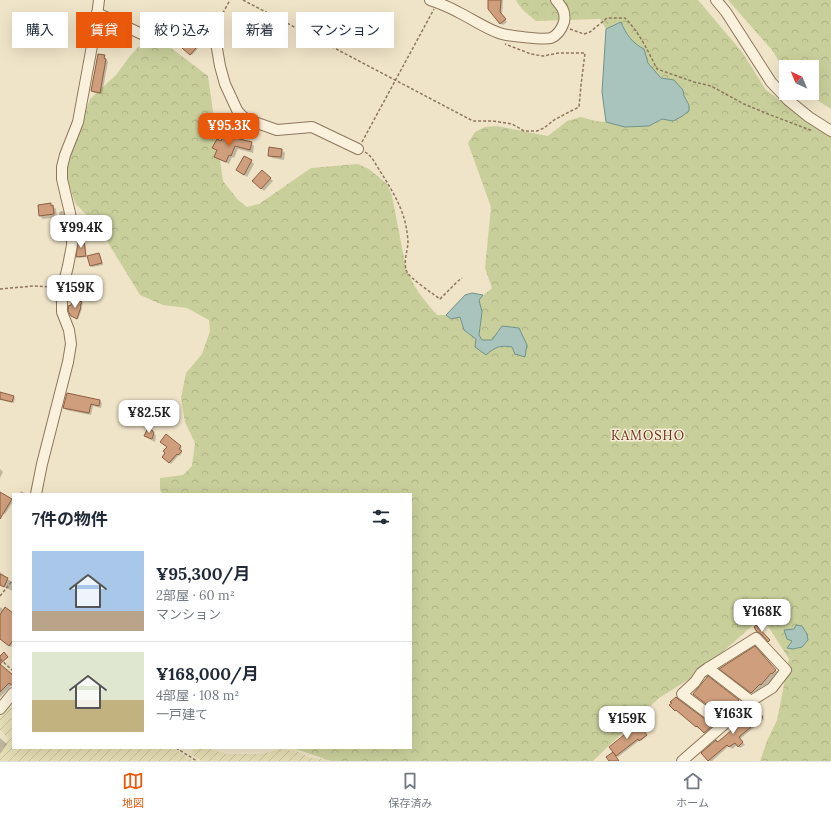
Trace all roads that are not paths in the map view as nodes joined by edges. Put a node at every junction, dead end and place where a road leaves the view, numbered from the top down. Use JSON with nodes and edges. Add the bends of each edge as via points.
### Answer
{"nodes":[{"id":1,"x":99,"y":0,"type":"edge"},
{"id":2,"x":556,"y":0,"type":"edge"},
{"id":3,"x":716,"y":0,"type":"edge"},
{"id":4,"x":434,"y":1,"type":"edge"},
{"id":5,"x":97,"y":12,"type":"edge"},
{"id":6,"x":132,"y":29,"type":"edge"},
{"id":7,"x":92,"y":48,"type":"edge"},
{"id":8,"x":831,"y":132,"type":"edge"},
{"id":9,"x":358,"y":149,"type":"road end"},
{"id":10,"x":36,"y":493,"type":"edge"},
{"id":11,"x":708,"y":668,"type":"junction"},
{"id":12,"x":12,"y":694,"type":"edge"},
{"id":13,"x":751,"y":700,"type":"junction"},
{"id":14,"x":0,"y":709,"type":"edge"},
{"id":15,"x":724,"y":725,"type":"junction"},
{"id":16,"x":682,"y":761,"type":"edge"}],
"edges":[{"from":1,"to":5,"type":"street"},
{"from":2,"to":4,"type":"street","via":[[565,13],[562,26],[555,36],[542,39],[500,33]]},
{"from":3,"to":8,"type":"street","via":[[771,82],[788,100]]},
{"from":6,"to":9,"type":"street","via":[[148,37],[198,24],[215,29],[225,84],[241,115],[278,130],[312,127]]},
{"from":7,"to":10,"type":"street","via":[[78,122],[62,167],[62,179],[72,225],[72,245],[62,302],[62,312],[69,330],[68,362]]},
{"from":11,"to":13,"type":"street"},
{"from":11,"to":13,"type":"street","via":[[756,638],[786,670],[772,688]]},
{"from":11,"to":15,"type":"street","via":[[682,694]]},
{"from":12,"to":14,"type":"street"},
{"from":13,"to":15,"type":"street"},
{"from":15,"to":16,"type":"street"}]}
